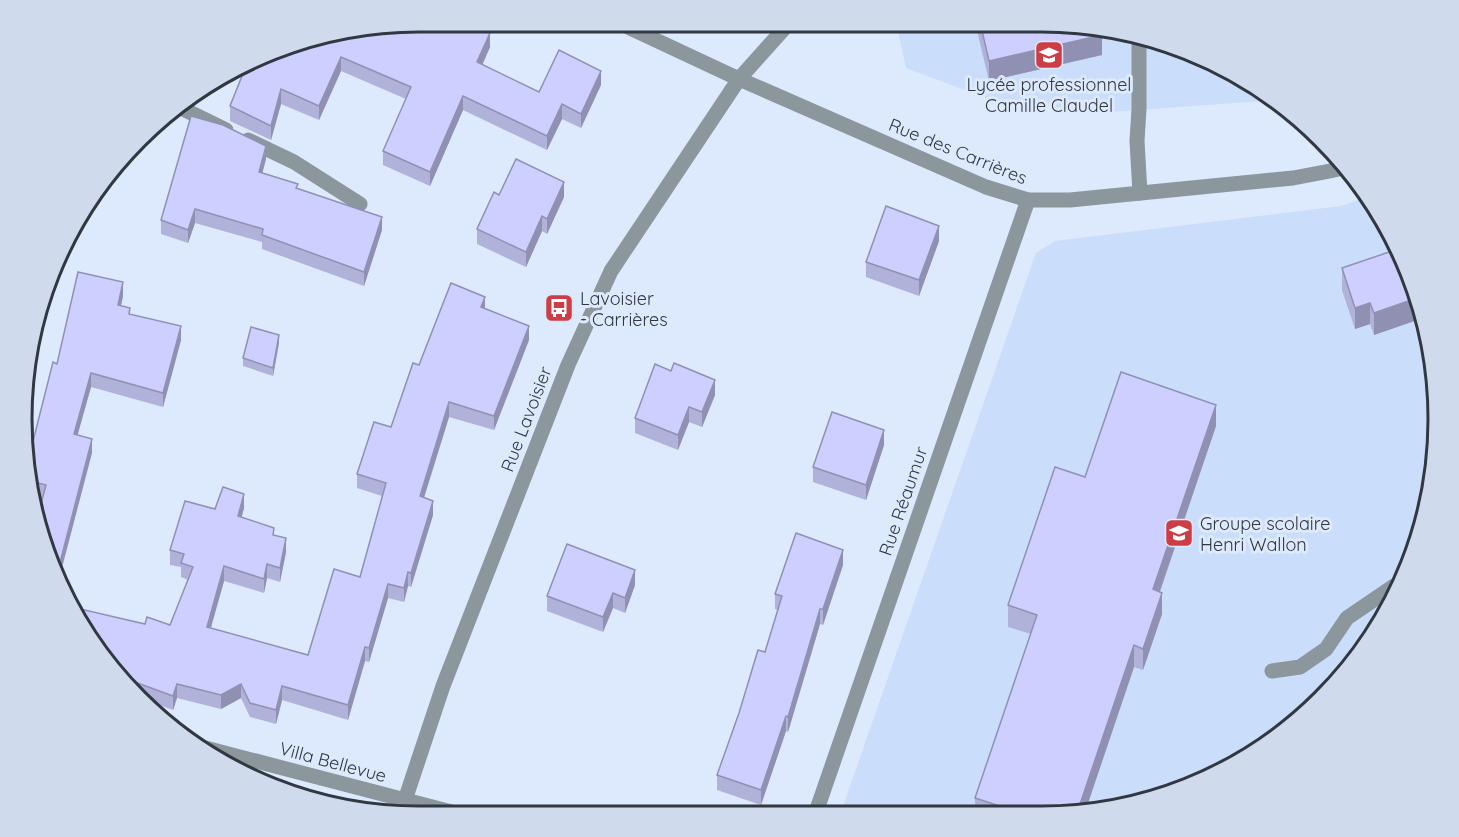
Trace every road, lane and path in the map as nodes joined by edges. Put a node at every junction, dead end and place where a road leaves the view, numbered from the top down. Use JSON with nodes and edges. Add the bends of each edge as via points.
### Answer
{"nodes":[{"id":1,"x":639,"y":32,"type":"edge"},
{"id":2,"x":780,"y":32,"type":"edge"},
{"id":3,"x":1139,"y":45,"type":"edge"},
{"id":4,"x":739,"y":79,"type":"junction"},
{"id":5,"x":185,"y":110,"type":"edge"},
{"id":6,"x":1336,"y":169,"type":"edge"},
{"id":7,"x":1140,"y":193,"type":"junction"},
{"id":8,"x":1028,"y":200,"type":"junction"},
{"id":9,"x":360,"y":204,"type":"dead end"},
{"id":10,"x":1388,"y":590,"type":"edge"},
{"id":11,"x":1272,"y":671,"type":"dead end"},
{"id":12,"x":226,"y":755,"type":"edge"},
{"id":13,"x":394,"y":805,"type":"edge"},
{"id":14,"x":405,"y":805,"type":"edge"},
{"id":15,"x":818,"y":806,"type":"edge"}],
"edges":[{"from":1,"to":4,"type":"street","name":"Rue des Carrières"},
{"from":2,"to":4,"type":"street","name":"Rue Lavoisier"},
{"from":3,"to":7,"type":"street"},
{"from":4,"to":8,"type":"street","name":"Rue des Carrières","via":[[986,187]]},
{"from":4,"to":14,"type":"street","name":"Rue Lavoisier","via":[[611,271],[568,365],[443,686]]},
{"from":5,"to":9,"type":"street","via":[[294,162]]},
{"from":6,"to":7,"type":"street","name":"Rue des Carrières","via":[[1293,178]]},
{"from":7,"to":8,"type":"street","name":"Rue des Carrières"},
{"from":8,"to":15,"type":"street","name":"Rue Réaumur"},
{"from":10,"to":11,"type":"street","via":[[1347,618],[1326,649],[1300,667]]},
{"from":12,"to":13,"type":"street","name":"Villa Bellevue"}]}
